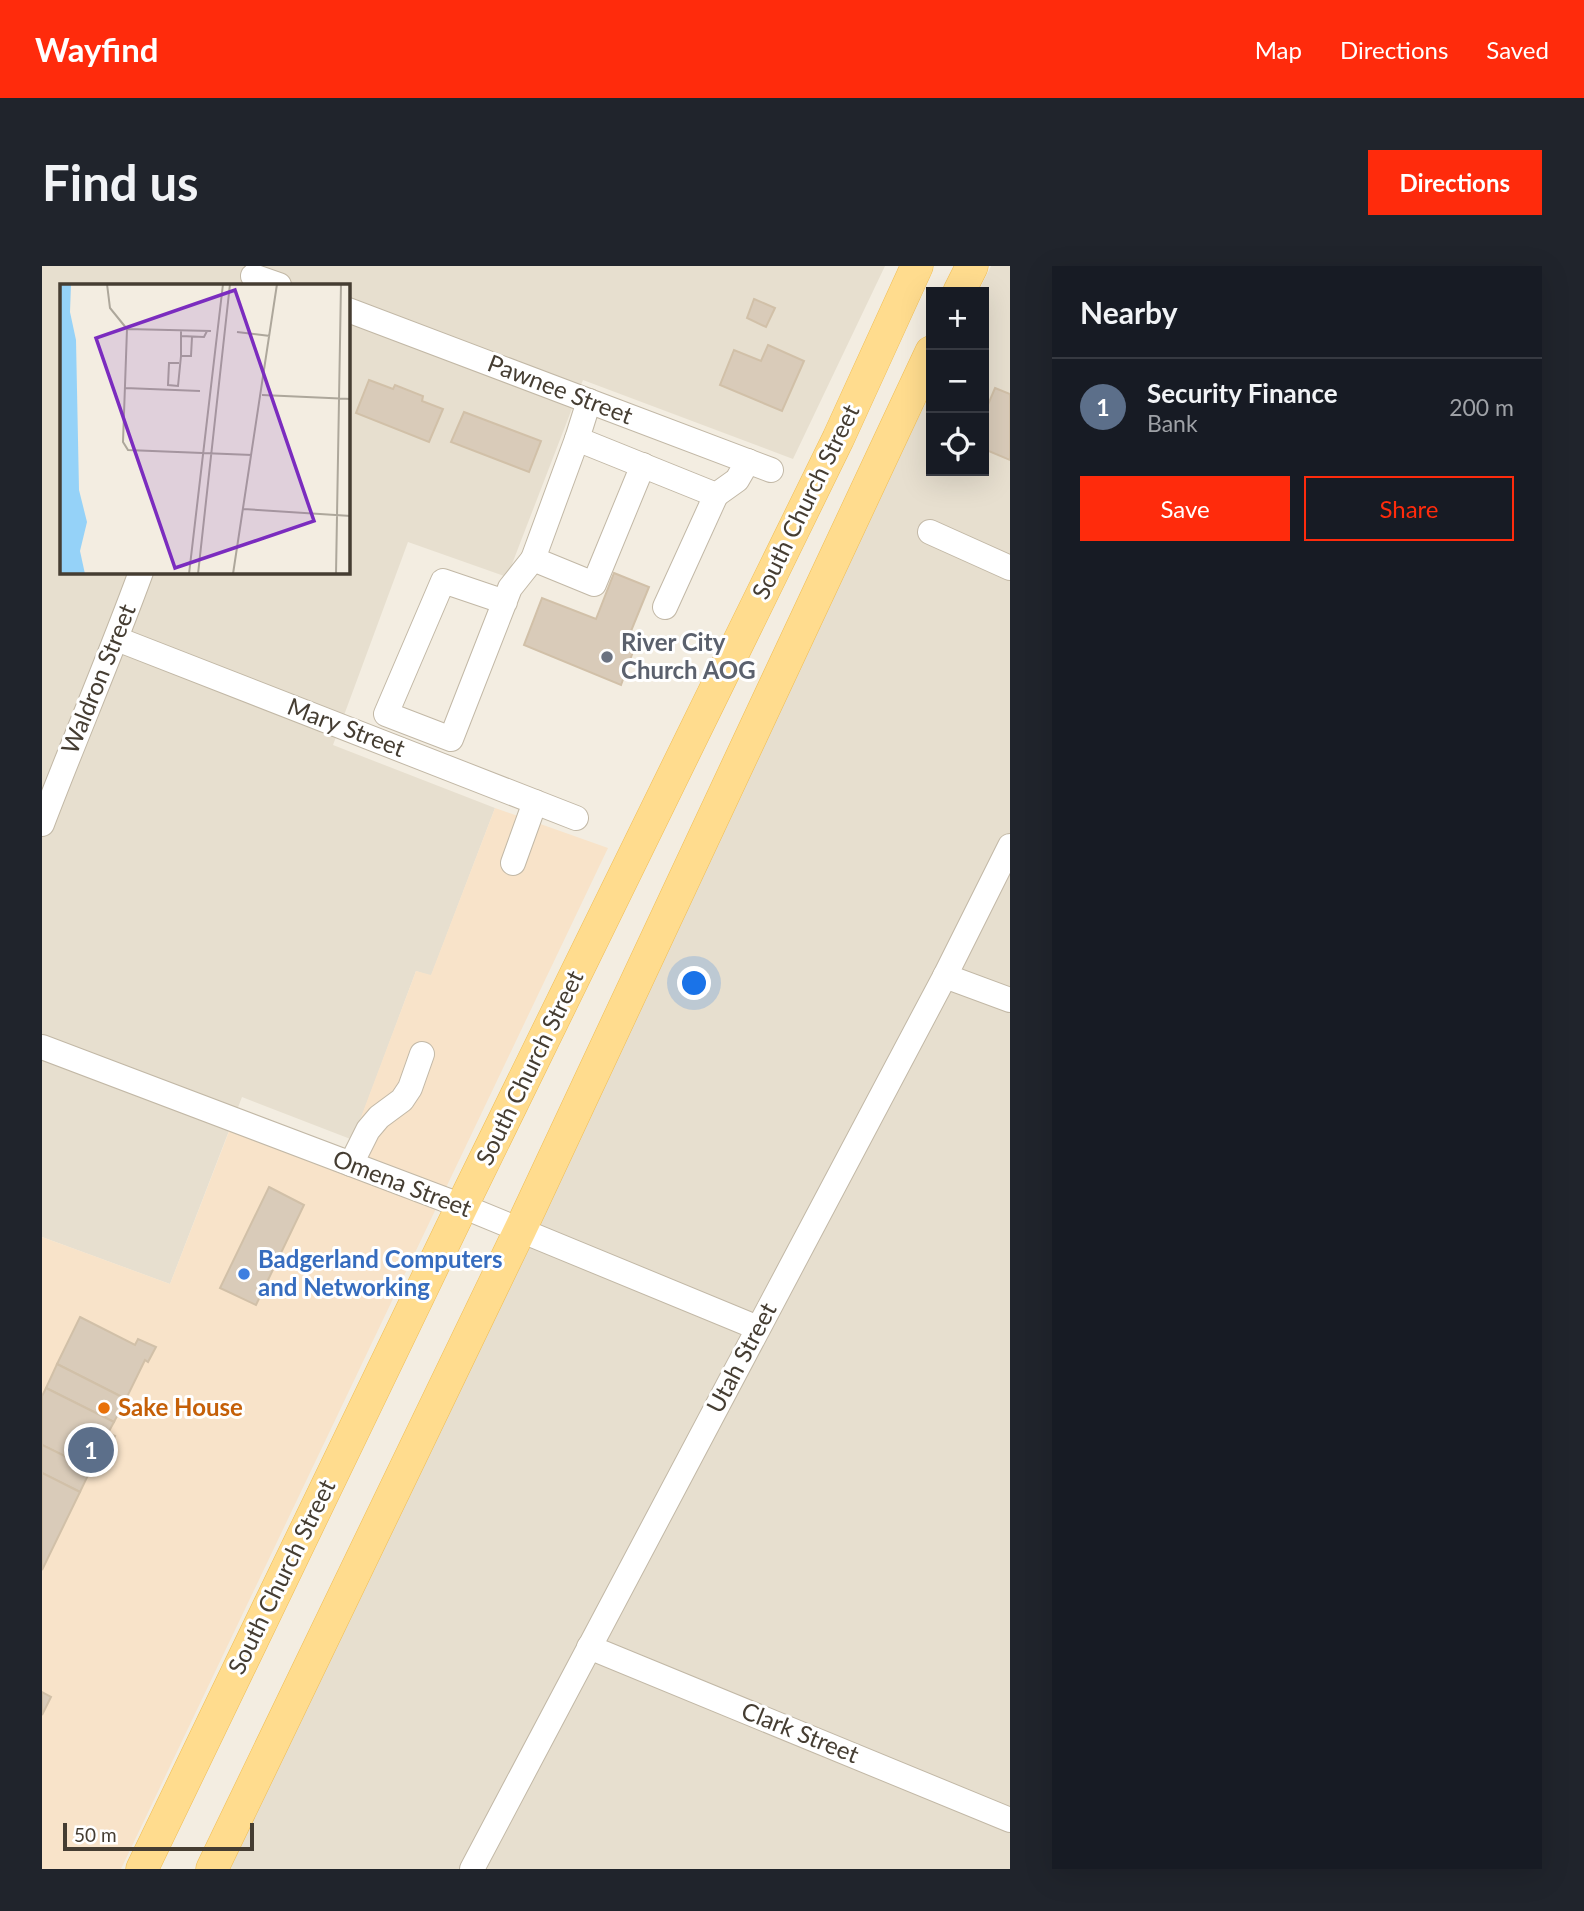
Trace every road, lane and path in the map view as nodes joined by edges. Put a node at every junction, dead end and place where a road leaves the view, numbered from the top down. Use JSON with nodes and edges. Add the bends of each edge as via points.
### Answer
{"nodes":[{"id":1,"x":917,"y":266,"type":"edge"},
{"id":2,"x":972,"y":266,"type":"edge"},
{"id":3,"x":251,"y":276,"type":"edge"},
{"id":4,"x":276,"y":284,"type":"edge"},
{"id":5,"x":962,"y":287,"type":"edge"},
{"id":6,"x":350,"y":311,"type":"edge"},
{"id":7,"x":926,"y":363,"type":"edge"},
{"id":8,"x":589,"y":401,"type":"junction"},
{"id":9,"x":577,"y":439,"type":"junction"},
{"id":10,"x":643,"y":465,"type":"junction"},
{"id":11,"x":716,"y":495,"type":"junction"},
{"id":12,"x":930,"y":532,"type":"dead end"},
{"id":13,"x":533,"y":559,"type":"junction"},
{"id":14,"x":1010,"y":568,"type":"edge"},
{"id":15,"x":140,"y":574,"type":"edge"},
{"id":16,"x":505,"y":602,"type":"junction"},
{"id":17,"x":665,"y":607,"type":"dead end"},
{"id":18,"x":117,"y":639,"type":"junction"},
{"id":19,"x":386,"y":714,"type":"junction"},
{"id":20,"x":375,"y":739,"type":"junction"},
{"id":21,"x":451,"y":739,"type":"junction"},
{"id":22,"x":442,"y":765,"type":"junction"},
{"id":23,"x":534,"y":802,"type":"junction"},
{"id":24,"x":576,"y":818,"type":"dead end"},
{"id":25,"x":42,"y":824,"type":"edge"},
{"id":26,"x":1010,"y":846,"type":"edge"},
{"id":27,"x":513,"y":863,"type":"dead end"},
{"id":28,"x":944,"y":976,"type":"junction"},
{"id":29,"x":1010,"y":1000,"type":"edge"},
{"id":30,"x":42,"y":1047,"type":"edge"},
{"id":31,"x":422,"y":1054,"type":"dead end"},
{"id":32,"x":352,"y":1164,"type":"junction"},
{"id":33,"x":462,"y":1206,"type":"junction"},
{"id":34,"x":520,"y":1230,"type":"junction"},
{"id":35,"x":758,"y":1328,"type":"junction"},
{"id":36,"x":589,"y":1647,"type":"junction"},
{"id":37,"x":1010,"y":1820,"type":"edge"},
{"id":38,"x":142,"y":1869,"type":"edge"},
{"id":39,"x":212,"y":1869,"type":"edge"},
{"id":40,"x":472,"y":1869,"type":"edge"}],
"edges":[{"from":1,"to":33,"type":"main road","name":"South Church Street","via":[[838,439]]},
{"from":2,"to":5,"type":"main road"},
{"from":3,"to":4,"type":"street"},
{"from":6,"to":8,"type":"street","name":"Pawnee Street"},
{"from":7,"to":34,"type":"main road","name":"South Church Street"},
{"from":8,"to":9,"type":"street"},
{"from":8,"to":11,"type":"street","name":"Pawnee Street","via":[[759,466]]},
{"from":9,"to":10,"type":"street"},
{"from":9,"to":13,"type":"street"},
{"from":10,"to":11,"type":"street"},
{"from":10,"to":13,"type":"street","via":[[594,584]]},
{"from":11,"to":17,"type":"street"},
{"from":12,"to":14,"type":"street"},
{"from":13,"to":16,"type":"street"},
{"from":15,"to":18,"type":"street","name":"Waldron Street"},
{"from":16,"to":19,"type":"street","via":[[443,581]]},
{"from":16,"to":21,"type":"street"},
{"from":18,"to":20,"type":"street","name":"Mary Street"},
{"from":18,"to":25,"type":"street","name":"Waldron Street"},
{"from":19,"to":20,"type":"street"},
{"from":19,"to":21,"type":"street"},
{"from":20,"to":22,"type":"street","name":"Mary Street"},
{"from":21,"to":22,"type":"street"},
{"from":22,"to":23,"type":"street","name":"Mary Street"},
{"from":23,"to":24,"type":"street","name":"Mary Street"},
{"from":23,"to":27,"type":"street"},
{"from":26,"to":28,"type":"street","name":"Utah Street"},
{"from":28,"to":29,"type":"street"},
{"from":28,"to":35,"type":"street","name":"Utah Street"},
{"from":30,"to":32,"type":"street","name":"Omena Street"},
{"from":31,"to":32,"type":"street","via":[[410,1088],[368,1130]]},
{"from":32,"to":33,"type":"street","name":"Omena Street"},
{"from":33,"to":34,"type":"street","name":"Omena Street"},
{"from":33,"to":38,"type":"main road","name":"South Church Street"},
{"from":34,"to":35,"type":"street","name":"Omena Street"},
{"from":34,"to":39,"type":"main road","name":"South Church Street"},
{"from":35,"to":36,"type":"street","name":"Utah Street"},
{"from":36,"to":37,"type":"street","name":"Clark Street"},
{"from":36,"to":40,"type":"street","name":"Utah Street"}]}
